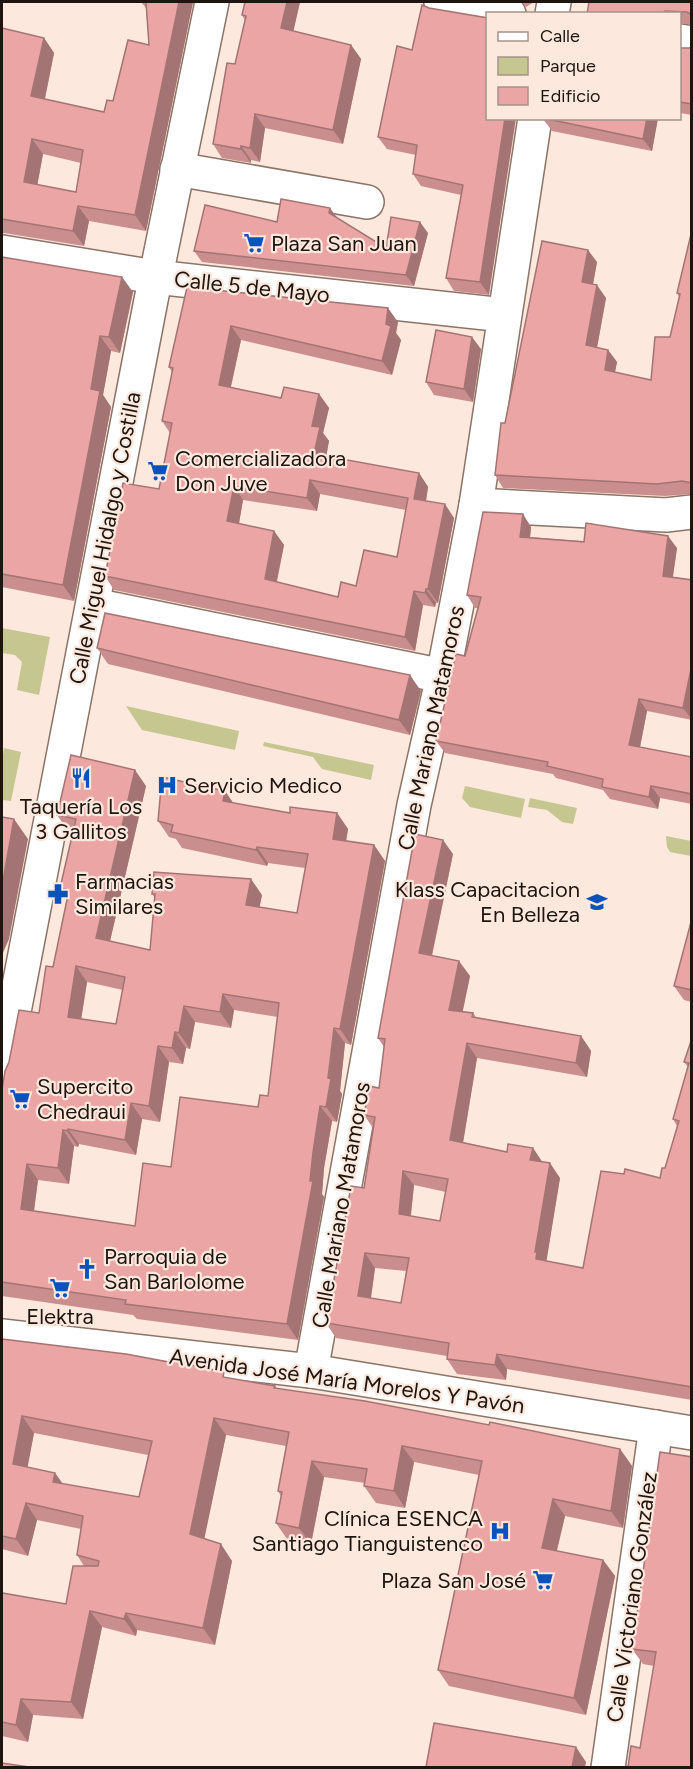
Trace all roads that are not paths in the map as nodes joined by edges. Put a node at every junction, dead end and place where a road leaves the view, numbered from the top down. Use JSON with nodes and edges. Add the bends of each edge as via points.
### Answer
{"nodes":[{"id":1,"x":212,"y":2,"type":"edge"},
{"id":2,"x":441,"y":2,"type":"edge"},
{"id":3,"x":498,"y":12,"type":"edge"},
{"id":4,"x":535,"y":120,"type":"edge"},
{"id":5,"x":177,"y":169,"type":"junction"},
{"id":6,"x":368,"y":202,"type":"dead end"},
{"id":7,"x":2,"y":252,"type":"edge"},
{"id":8,"x":155,"y":277,"type":"junction"},
{"id":9,"x":504,"y":315,"type":"junction"},
{"id":10,"x":476,"y":505,"type":"junction"},
{"id":11,"x":692,"y":512,"type":"edge"},
{"id":12,"x":93,"y":605,"type":"junction"},
{"id":13,"x":443,"y":676,"type":"junction"},
{"id":14,"x":10,"y":979,"type":"edge"},
{"id":15,"x":2,"y":1074,"type":"edge"},
{"id":16,"x":2,"y":1336,"type":"edge"},
{"id":17,"x":311,"y":1371,"type":"junction"},
{"id":18,"x":656,"y":1427,"type":"junction"},
{"id":19,"x":692,"y":1433,"type":"edge"},
{"id":20,"x":608,"y":1767,"type":"edge"}],
"edges":[{"from":1,"to":5,"type":"main road","name":"Calle Miguel Hidalgo y Costilla"},
{"from":2,"to":3,"type":"main road"},
{"from":4,"to":9,"type":"main road","name":"Calle Mariano Matamoros"},
{"from":5,"to":6,"type":"main road"},
{"from":5,"to":8,"type":"main road","name":"Calle Miguel Hidalgo y Costilla"},
{"from":7,"to":8,"type":"main road","name":"Calle 5 de Mayo"},
{"from":8,"to":9,"type":"main road","name":"Calle 5 de Mayo"},
{"from":8,"to":12,"type":"main road","name":"Calle Miguel Hidalgo y Costilla"},
{"from":9,"to":10,"type":"main road","name":"Calle Mariano Matamoros"},
{"from":10,"to":11,"type":"main road","via":[[666,515]]},
{"from":10,"to":13,"type":"main road","name":"Calle Mariano Matamoros"},
{"from":12,"to":13,"type":"main road"},
{"from":12,"to":14,"type":"main road","name":"Calle Miguel Hidalgo y Costilla"},
{"from":13,"to":17,"type":"main road","name":"Calle Mariano Matamoros","via":[[414,805]]},
{"from":14,"to":15,"type":"main road","name":"Calle Miguel Hidalgo y Costilla"},
{"from":16,"to":17,"type":"main road","name":"Avenida José María Morelos Y Pavón"},
{"from":17,"to":18,"type":"main road","name":"Avenida José María Morelos Y Pavón"},
{"from":18,"to":19,"type":"main road","name":"Avenida José María Morelos Y Pavón"},
{"from":18,"to":20,"type":"main road","name":"Calle Victoriano González"}]}
